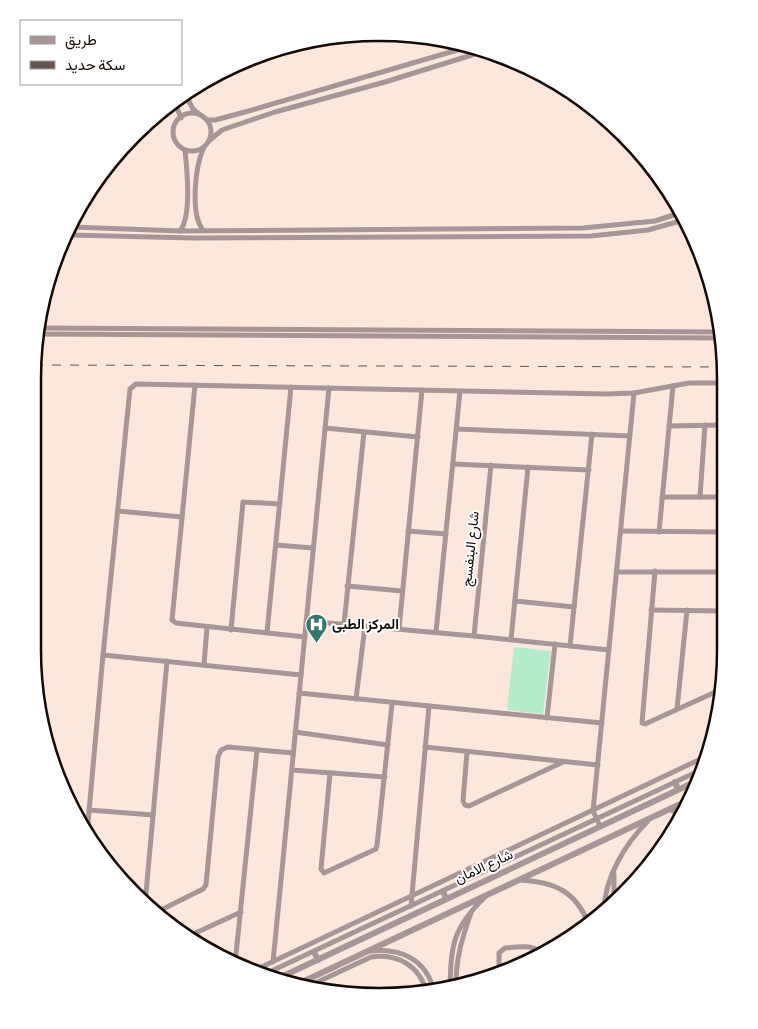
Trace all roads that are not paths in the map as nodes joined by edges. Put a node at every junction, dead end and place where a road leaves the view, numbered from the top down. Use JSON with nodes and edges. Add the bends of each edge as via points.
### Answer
{"nodes":[{"id":1,"x":456,"y":51,"type":"edge"},
{"id":2,"x":473,"y":55,"type":"edge"},
{"id":3,"x":188,"y":100,"type":"edge"},
{"id":4,"x":274,"y":104,"type":"junction"},
{"id":5,"x":177,"y":108,"type":"edge"},
{"id":6,"x":276,"y":112,"type":"junction"},
{"id":7,"x":200,"y":115,"type":"junction"},
{"id":8,"x":181,"y":118,"type":"junction"},
{"id":9,"x":206,"y":120,"type":"junction"},
{"id":10,"x":210,"y":140,"type":"junction"},
{"id":11,"x":204,"y":147,"type":"junction"},
{"id":12,"x":185,"y":150,"type":"junction"},
{"id":13,"x":674,"y":215,"type":"edge"},
{"id":14,"x":678,"y":222,"type":"edge"},
{"id":15,"x":609,"y":226,"type":"junction"},
{"id":16,"x":77,"y":228,"type":"edge"},
{"id":17,"x":156,"y":229,"type":"junction"},
{"id":18,"x":203,"y":230,"type":"junction"},
{"id":19,"x":261,"y":230,"type":"junction"},
{"id":20,"x":180,"y":231,"type":"junction"},
{"id":21,"x":610,"y":234,"type":"junction"},
{"id":22,"x":74,"y":235,"type":"edge"},
{"id":23,"x":156,"y":237,"type":"junction"},
{"id":24,"x":260,"y":238,"type":"junction"},
{"id":25,"x":45,"y":328,"type":"edge"},
{"id":26,"x":713,"y":332,"type":"edge"},
{"id":27,"x":44,"y":334,"type":"edge"},
{"id":28,"x":714,"y":338,"type":"edge"},
{"id":29,"x":717,"y":383,"type":"edge"},
{"id":30,"x":195,"y":385,"type":"junction"},
{"id":31,"x":673,"y":386,"type":"junction"},
{"id":32,"x":291,"y":387,"type":"junction"},
{"id":33,"x":329,"y":388,"type":"junction"},
{"id":34,"x":422,"y":390,"type":"junction"},
{"id":35,"x":460,"y":391,"type":"junction"},
{"id":36,"x":634,"y":393,"type":"junction"},
{"id":37,"x":705,"y":425,"type":"junction"},
{"id":38,"x":717,"y":425,"type":"edge"},
{"id":39,"x":669,"y":426,"type":"junction"},
{"id":40,"x":325,"y":428,"type":"junction"},
{"id":41,"x":457,"y":429,"type":"junction"},
{"id":42,"x":364,"y":432,"type":"junction"},
{"id":43,"x":592,"y":434,"type":"junction"},
{"id":44,"x":630,"y":436,"type":"junction"},
{"id":45,"x":418,"y":437,"type":"junction"},
{"id":46,"x":453,"y":464,"type":"junction"},
{"id":47,"x":491,"y":465,"type":"junction"},
{"id":48,"x":528,"y":467,"type":"junction"},
{"id":49,"x":589,"y":470,"type":"junction"},
{"id":50,"x":662,"y":497,"type":"junction"},
{"id":51,"x":700,"y":497,"type":"junction"},
{"id":52,"x":717,"y":497,"type":"edge"},
{"id":53,"x":280,"y":504,"type":"junction"},
{"id":54,"x":118,"y":511,"type":"junction"},
{"id":55,"x":182,"y":517,"type":"junction"},
{"id":56,"x":408,"y":531,"type":"junction"},
{"id":57,"x":621,"y":531,"type":"junction"},
{"id":58,"x":659,"y":532,"type":"junction"},
{"id":59,"x":717,"y":532,"type":"edge"},
{"id":60,"x":446,"y":534,"type":"junction"},
{"id":61,"x":276,"y":545,"type":"junction"},
{"id":62,"x":313,"y":548,"type":"junction"},
{"id":63,"x":655,"y":571,"type":"junction"},
{"id":64,"x":617,"y":572,"type":"junction"},
{"id":65,"x":717,"y":572,"type":"edge"},
{"id":66,"x":347,"y":586,"type":"junction"},
{"id":67,"x":402,"y":591,"type":"junction"},
{"id":68,"x":515,"y":601,"type":"junction"},
{"id":69,"x":574,"y":607,"type":"junction"},
{"id":70,"x":651,"y":610,"type":"junction"},
{"id":71,"x":687,"y":610,"type":"junction"},
{"id":72,"x":717,"y":611,"type":"edge"},
{"id":73,"x":306,"y":621,"type":"junction"},
{"id":74,"x":344,"y":624,"type":"junction"},
{"id":75,"x":365,"y":626,"type":"junction"},
{"id":76,"x":207,"y":627,"type":"junction"},
{"id":77,"x":398,"y":629,"type":"junction"},
{"id":78,"x":231,"y":630,"type":"junction"},
{"id":79,"x":436,"y":632,"type":"junction"},
{"id":80,"x":267,"y":633,"type":"junction"},
{"id":81,"x":474,"y":636,"type":"junction"},
{"id":82,"x":305,"y":637,"type":"junction"},
{"id":83,"x":511,"y":640,"type":"junction"},
{"id":84,"x":556,"y":644,"type":"junction"},
{"id":85,"x":570,"y":646,"type":"junction"},
{"id":86,"x":609,"y":650,"type":"junction"},
{"id":87,"x":103,"y":655,"type":"junction"},
{"id":88,"x":167,"y":661,"type":"junction"},
{"id":89,"x":204,"y":665,"type":"junction"},
{"id":90,"x":301,"y":675,"type":"junction"},
{"id":91,"x":299,"y":693,"type":"junction"},
{"id":92,"x":714,"y":693,"type":"edge"},
{"id":93,"x":356,"y":700,"type":"junction"},
{"id":94,"x":392,"y":704,"type":"junction"},
{"id":95,"x":429,"y":706,"type":"junction"},
{"id":96,"x":678,"y":709,"type":"junction"},
{"id":97,"x":547,"y":718,"type":"junction"},
{"id":98,"x":602,"y":723,"type":"junction"},
{"id":99,"x":295,"y":732,"type":"junction"},
{"id":100,"x":388,"y":745,"type":"junction"},
{"id":101,"x":425,"y":747,"type":"junction"},
{"id":102,"x":257,"y":750,"type":"junction"},
{"id":103,"x":467,"y":752,"type":"junction"},
{"id":104,"x":293,"y":753,"type":"junction"},
{"id":105,"x":699,"y":760,"type":"edge"},
{"id":106,"x":564,"y":762,"type":"junction"},
{"id":107,"x":598,"y":765,"type":"junction"},
{"id":108,"x":292,"y":770,"type":"junction"},
{"id":109,"x":330,"y":773,"type":"junction"},
{"id":110,"x":693,"y":774,"type":"edge"},
{"id":111,"x":385,"y":778,"type":"junction"},
{"id":112,"x":690,"y":782,"type":"edge"},
{"id":113,"x":676,"y":785,"type":"junction"},
{"id":114,"x":679,"y":805,"type":"edge"},
{"id":115,"x":670,"y":809,"type":"junction"},
{"id":116,"x":90,"y":810,"type":"junction"},
{"id":117,"x":593,"y":811,"type":"junction"},
{"id":118,"x":675,"y":812,"type":"edge"},
{"id":119,"x":153,"y":816,"type":"junction"},
{"id":120,"x":651,"y":818,"type":"junction"},
{"id":121,"x":597,"y":819,"type":"junction"},
{"id":122,"x":88,"y":823,"type":"edge"},
{"id":123,"x":600,"y":826,"type":"junction"},
{"id":124,"x":614,"y":870,"type":"junction"},
{"id":125,"x":520,"y":880,"type":"junction"},
{"id":126,"x":443,"y":891,"type":"junction"},
{"id":127,"x":614,"y":893,"type":"edge"},
{"id":128,"x":146,"y":894,"type":"edge"},
{"id":129,"x":412,"y":896,"type":"junction"},
{"id":130,"x":486,"y":896,"type":"junction"},
{"id":131,"x":446,"y":899,"type":"junction"},
{"id":132,"x":605,"y":901,"type":"edge"},
{"id":133,"x":411,"y":906,"type":"junction"},
{"id":134,"x":162,"y":909,"type":"edge"},
{"id":135,"x":472,"y":909,"type":"junction"},
{"id":136,"x":240,"y":912,"type":"junction"},
{"id":137,"x":585,"y":918,"type":"edge"},
{"id":138,"x":195,"y":933,"type":"edge"},
{"id":139,"x":536,"y":949,"type":"edge"},
{"id":140,"x":314,"y":952,"type":"junction"},
{"id":141,"x":368,"y":952,"type":"junction"},
{"id":142,"x":236,"y":956,"type":"edge"},
{"id":143,"x":318,"y":960,"type":"junction"},
{"id":144,"x":273,"y":962,"type":"junction"},
{"id":145,"x":499,"y":965,"type":"edge"},
{"id":146,"x":262,"y":967,"type":"edge"},
{"id":147,"x":272,"y":971,"type":"edge"},
{"id":148,"x":288,"y":975,"type":"edge"},
{"id":149,"x":456,"y":978,"type":"edge"},
{"id":150,"x":309,"y":980,"type":"edge"},
{"id":151,"x":450,"y":980,"type":"edge"},
{"id":152,"x":318,"y":982,"type":"edge"},
{"id":153,"x":431,"y":983,"type":"edge"},
{"id":154,"x":425,"y":985,"type":"edge"}],
"edges":[{"from":1,"to":4,"type":"street"},
{"from":2,"to":6,"type":"street"},
{"from":3,"to":7,"type":"street"},
{"from":4,"to":6,"type":"street"},
{"from":4,"to":9,"type":"street","via":[[218,120]]},
{"from":5,"to":8,"type":"street"},
{"from":6,"to":10,"type":"street","via":[[222,130]]},
{"from":7,"to":8,"type":"street","via":[[190,114]]},
{"from":7,"to":9,"type":"street"},
{"from":8,"to":12,"type":"street","via":[[175,125],[174,134],[176,142]]},
{"from":9,"to":10,"type":"street","via":[[211,127]]},
{"from":10,"to":11,"type":"street"},
{"from":11,"to":12,"type":"street","via":[[196,151]]},
{"from":11,"to":18,"type":"street","via":[[197,169],[196,213]]},
{"from":12,"to":20,"type":"street","via":[[188,170],[186,215]]},
{"from":13,"to":15,"type":"street","via":[[654,221]]},
{"from":14,"to":21,"type":"street","via":[[656,229]]},
{"from":15,"to":19,"type":"street"},
{"from":15,"to":21,"type":"street"},
{"from":16,"to":17,"type":"street"},
{"from":17,"to":20,"type":"street"},
{"from":17,"to":23,"type":"street"},
{"from":18,"to":19,"type":"street"},
{"from":18,"to":20,"type":"street"},
{"from":19,"to":24,"type":"street"},
{"from":21,"to":24,"type":"street"},
{"from":22,"to":23,"type":"street"},
{"from":23,"to":24,"type":"street"},
{"from":25,"to":26,"type":"street"},
{"from":27,"to":28,"type":"street"},
{"from":29,"to":31,"type":"street"},
{"from":30,"to":32,"type":"street"},
{"from":30,"to":54,"type":"street","via":[[136,384],[131,387]]},
{"from":30,"to":55,"type":"street"},
{"from":31,"to":36,"type":"street"},
{"from":31,"to":39,"type":"street"},
{"from":32,"to":33,"type":"street"},
{"from":32,"to":53,"type":"street"},
{"from":33,"to":34,"type":"street"},
{"from":33,"to":40,"type":"street"},
{"from":34,"to":35,"type":"street"},
{"from":34,"to":45,"type":"street"},
{"from":35,"to":36,"type":"street"},
{"from":35,"to":41,"type":"street"},
{"from":36,"to":44,"type":"street"},
{"from":37,"to":38,"type":"street"},
{"from":37,"to":39,"type":"street"},
{"from":37,"to":51,"type":"street"},
{"from":39,"to":50,"type":"street"},
{"from":40,"to":42,"type":"street"},
{"from":40,"to":62,"type":"street"},
{"from":41,"to":43,"type":"street"},
{"from":41,"to":46,"type":"street"},
{"from":42,"to":45,"type":"street"},
{"from":42,"to":66,"type":"street"},
{"from":43,"to":44,"type":"street"},
{"from":43,"to":49,"type":"street"},
{"from":44,"to":57,"type":"street"},
{"from":45,"to":56,"type":"street"},
{"from":46,"to":47,"type":"street"},
{"from":46,"to":60,"type":"street"},
{"from":47,"to":48,"type":"street"},
{"from":47,"to":81,"type":"street","name":"شارع البنفسج"},
{"from":48,"to":49,"type":"street"},
{"from":48,"to":68,"type":"street"},
{"from":49,"to":69,"type":"street"},
{"from":50,"to":51,"type":"street"},
{"from":50,"to":58,"type":"street"},
{"from":51,"to":52,"type":"street"},
{"from":53,"to":61,"type":"street"},
{"from":53,"to":78,"type":"street","via":[[243,502]]},
{"from":54,"to":55,"type":"street"},
{"from":54,"to":87,"type":"street"},
{"from":55,"to":76,"type":"street","via":[[172,620]]},
{"from":56,"to":60,"type":"street"},
{"from":56,"to":67,"type":"street"},
{"from":57,"to":58,"type":"street"},
{"from":57,"to":64,"type":"street"},
{"from":58,"to":59,"type":"street"},
{"from":60,"to":79,"type":"street"},
{"from":61,"to":62,"type":"street"},
{"from":61,"to":80,"type":"street"},
{"from":62,"to":73,"type":"street"},
{"from":63,"to":64,"type":"street"},
{"from":63,"to":65,"type":"street"},
{"from":63,"to":70,"type":"street"},
{"from":64,"to":86,"type":"street"},
{"from":66,"to":67,"type":"street"},
{"from":66,"to":74,"type":"street"},
{"from":67,"to":77,"type":"street"},
{"from":68,"to":69,"type":"street"},
{"from":68,"to":83,"type":"street"},
{"from":69,"to":85,"type":"street"},
{"from":70,"to":71,"type":"street"},
{"from":70,"to":96,"type":"street","via":[[641,722],[645,724]]},
{"from":71,"to":72,"type":"street"},
{"from":71,"to":96,"type":"street"},
{"from":73,"to":74,"type":"street"},
{"from":73,"to":82,"type":"street"},
{"from":74,"to":75,"type":"street"},
{"from":75,"to":77,"type":"street"},
{"from":75,"to":93,"type":"street"},
{"from":76,"to":78,"type":"street"},
{"from":76,"to":89,"type":"street"},
{"from":77,"to":79,"type":"street"},
{"from":78,"to":80,"type":"street"},
{"from":79,"to":81,"type":"street"},
{"from":80,"to":82,"type":"street"},
{"from":81,"to":83,"type":"street"},
{"from":82,"to":90,"type":"street"},
{"from":83,"to":84,"type":"street"},
{"from":84,"to":85,"type":"street"},
{"from":84,"to":97,"type":"street"},
{"from":85,"to":86,"type":"street"},
{"from":86,"to":98,"type":"street"},
{"from":87,"to":88,"type":"street"},
{"from":87,"to":116,"type":"street"},
{"from":88,"to":89,"type":"street"},
{"from":88,"to":119,"type":"street"},
{"from":89,"to":90,"type":"street"},
{"from":90,"to":91,"type":"street"},
{"from":91,"to":93,"type":"street"},
{"from":91,"to":99,"type":"street"},
{"from":92,"to":96,"type":"street"},
{"from":93,"to":94,"type":"street"},
{"from":94,"to":95,"type":"street"},
{"from":94,"to":100,"type":"street"},
{"from":95,"to":97,"type":"street"},
{"from":95,"to":101,"type":"street"},
{"from":97,"to":98,"type":"street"},
{"from":98,"to":107,"type":"street"},
{"from":99,"to":100,"type":"street"},
{"from":99,"to":104,"type":"street"},
{"from":100,"to":111,"type":"street"},
{"from":101,"to":103,"type":"street"},
{"from":101,"to":129,"type":"street"},
{"from":102,"to":104,"type":"street"},
{"from":102,"to":134,"type":"street","via":[[228,747],[221,750],[206,885]]},
{"from":102,"to":136,"type":"street"},
{"from":103,"to":106,"type":"street"},
{"from":103,"to":106,"type":"street","via":[[462,801],[469,806]]},
{"from":104,"to":108,"type":"street"},
{"from":105,"to":117,"type":"street"},
{"from":106,"to":107,"type":"street"},
{"from":107,"to":117,"type":"street"},
{"from":108,"to":109,"type":"street"},
{"from":108,"to":144,"type":"street"},
{"from":109,"to":111,"type":"street"},
{"from":109,"to":111,"type":"street","via":[[321,869],[324,872],[376,848]]},
{"from":110,"to":113,"type":"street"},
{"from":112,"to":113,"type":"street","name":"شارع الامان"},
{"from":113,"to":121,"type":"street"},
{"from":113,"to":123,"type":"street","name":"شارع الامان"},
{"from":114,"to":115,"type":"street","name":"شارع الامان"},
{"from":115,"to":118,"type":"street"},
{"from":115,"to":120,"type":"street","name":"شارع الامان"},
{"from":116,"to":119,"type":"street"},
{"from":116,"to":122,"type":"street"},
{"from":117,"to":121,"type":"street"},
{"from":117,"to":129,"type":"street"},
{"from":119,"to":128,"type":"street"},
{"from":120,"to":124,"type":"street","via":[[630,841]]},
{"from":120,"to":125,"type":"street","name":"شارع الامان"},
{"from":121,"to":123,"type":"street"},
{"from":121,"to":126,"type":"street"},
{"from":123,"to":131,"type":"street","name":"شارع الامان"},
{"from":124,"to":127,"type":"street"},
{"from":124,"to":132,"type":"street"},
{"from":125,"to":130,"type":"street","name":"شارع الامان"},
{"from":125,"to":137,"type":"street","via":[[560,888],[578,904]]},
{"from":126,"to":131,"type":"street"},
{"from":126,"to":133,"type":"street"},
{"from":129,"to":133,"type":"street"},
{"from":129,"to":144,"type":"street"},
{"from":130,"to":135,"type":"street"},
{"from":130,"to":141,"type":"street","name":"شارع الامان"},
{"from":131,"to":143,"type":"street","name":"شارع الامان"},
{"from":133,"to":140,"type":"street"},
{"from":135,"to":149,"type":"street","via":[[459,948]]},
{"from":135,"to":151,"type":"street","via":[[453,943]]},
{"from":136,"to":138,"type":"street"},
{"from":136,"to":142,"type":"street"},
{"from":139,"to":145,"type":"street","via":[[505,948],[500,953]]},
{"from":140,"to":143,"type":"street"},
{"from":140,"to":147,"type":"street"},
{"from":141,"to":150,"type":"street","name":"شارع الامان"},
{"from":141,"to":153,"type":"street","via":[[390,950],[406,955],[424,969]]},
{"from":143,"to":148,"type":"street","name":"شارع الامان"},
{"from":144,"to":146,"type":"street"},
{"from":152,"to":154,"type":"street","via":[[371,957],[382,956],[403,960],[412,966]]}]}
